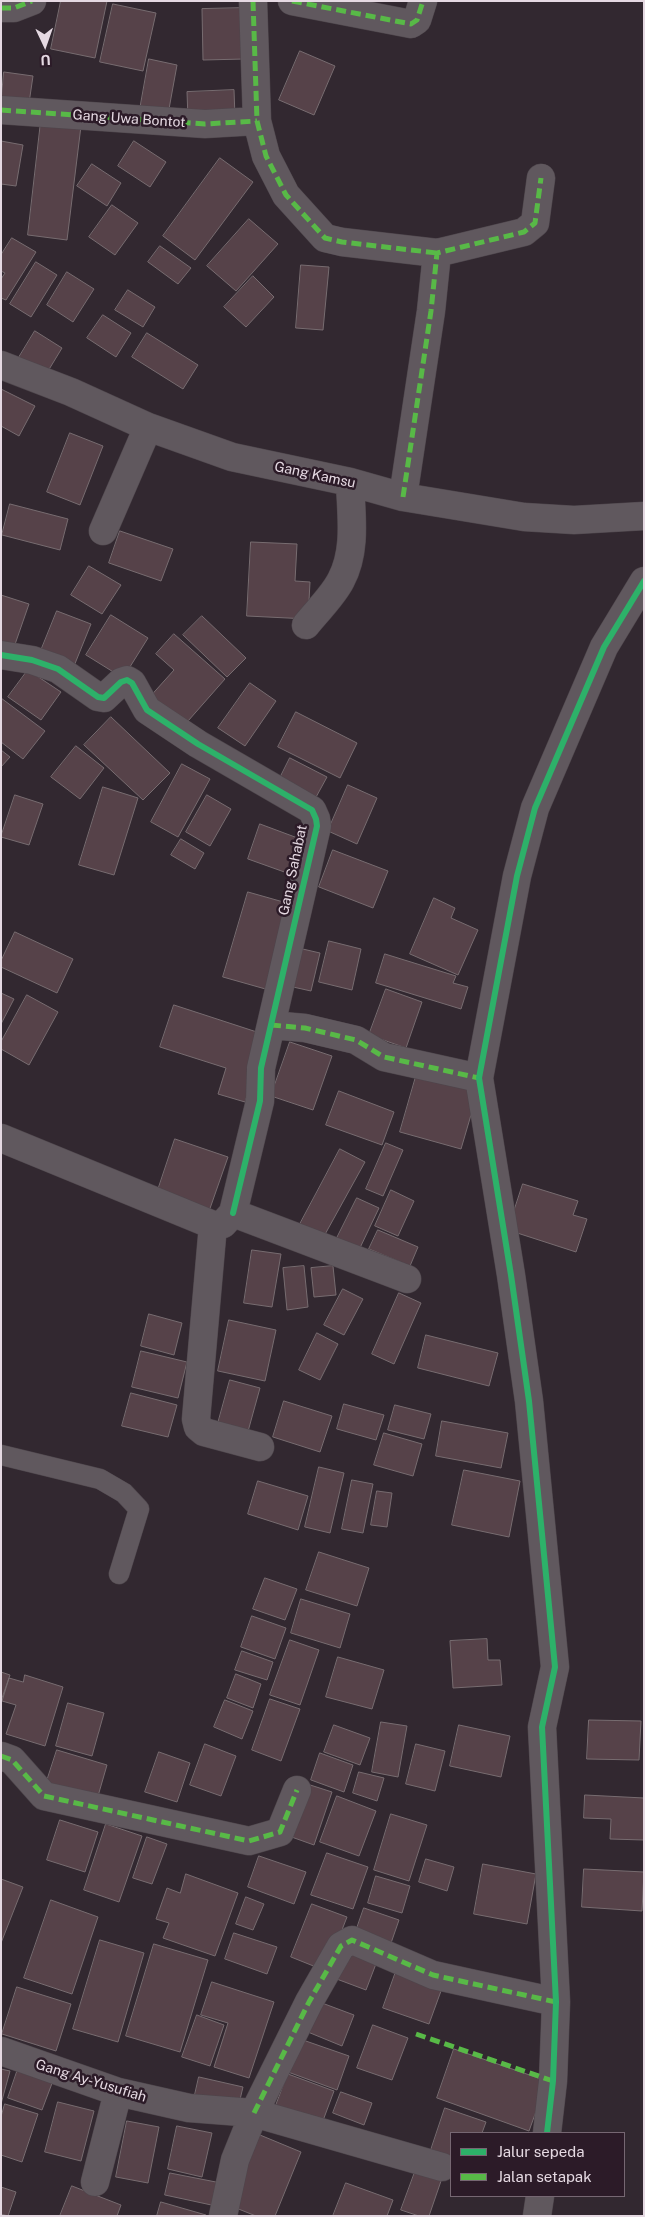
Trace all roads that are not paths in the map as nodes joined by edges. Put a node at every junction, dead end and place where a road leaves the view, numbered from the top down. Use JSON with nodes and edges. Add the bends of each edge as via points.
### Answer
{"nodes":[{"id":1,"x":32,"y":1,"type":"edge"},
{"id":2,"x":253,"y":1,"type":"edge"},
{"id":3,"x":292,"y":1,"type":"edge"},
{"id":4,"x":423,"y":1,"type":"edge"},
{"id":5,"x":1,"y":8,"type":"edge"},
{"id":6,"x":1,"y":110,"type":"edge"},
{"id":7,"x":257,"y":121,"type":"junction"},
{"id":8,"x":541,"y":178,"type":"dead end"},
{"id":9,"x":437,"y":252,"type":"junction"},
{"id":10,"x":1,"y":365,"type":"edge"},
{"id":11,"x":148,"y":427,"type":"junction"},
{"id":12,"x":350,"y":482,"type":"junction"},
{"id":13,"x":403,"y":496,"type":"junction"},
{"id":14,"x":644,"y":516,"type":"edge"},
{"id":15,"x":103,"y":531,"type":"dead end"},
{"id":16,"x":644,"y":582,"type":"edge"},
{"id":17,"x":306,"y":625,"type":"dead end"},
{"id":18,"x":1,"y":655,"type":"edge"},
{"id":19,"x":271,"y":1025,"type":"junction"},
{"id":20,"x":479,"y":1078,"type":"junction"},
{"id":21,"x":1,"y":1138,"type":"edge"},
{"id":22,"x":223,"y":1219,"type":"junction"},
{"id":23,"x":408,"y":1279,"type":"dead end"},
{"id":24,"x":260,"y":1447,"type":"dead end"},
{"id":25,"x":1,"y":1456,"type":"edge"},
{"id":26,"x":119,"y":1574,"type":"dead end"},
{"id":27,"x":1,"y":1756,"type":"edge"},
{"id":28,"x":297,"y":1790,"type":"dead end"},
{"id":29,"x":556,"y":2002,"type":"junction"},
{"id":30,"x":1,"y":2051,"type":"edge"},
{"id":31,"x":118,"y":2092,"type":"junction"},
{"id":32,"x":254,"y":2113,"type":"junction"},
{"id":33,"x":547,"y":2132,"type":"edge"},
{"id":34,"x":442,"y":2167,"type":"dead end"},
{"id":35,"x":94,"y":2182,"type":"dead end"},
{"id":36,"x":540,"y":2197,"type":"edge"},
{"id":37,"x":223,"y":2216,"type":"edge"},
{"id":38,"x":537,"y":2216,"type":"edge"}],
"edges":[{"from":1,"to":5,"type":"street","via":[[14,8]]},
{"from":2,"to":7,"type":"street"},
{"from":3,"to":4,"type":"street","via":[[411,24],[417,20]]},
{"from":6,"to":7,"type":"street","name":"Gang Uwa Bontot","via":[[206,124]]},
{"from":7,"to":9,"type":"street","via":[[266,156],[286,195],[325,238]]},
{"from":8,"to":9,"type":"street","via":[[535,223],[524,232]]},
{"from":9,"to":13,"type":"street"},
{"from":10,"to":11,"type":"street","name":"Gang Kamsu"},
{"from":11,"to":12,"type":"street","name":"Gang Kamsu","via":[[232,457]]},
{"from":11,"to":15,"type":"street"},
{"from":12,"to":13,"type":"street","name":"Gang Kamsu"},
{"from":12,"to":17,"type":"street","via":[[352,540],[348,564],[341,581]]},
{"from":13,"to":14,"type":"street","name":"Gang Kamsu","via":[[524,517],[574,520]]},
{"from":16,"to":20,"type":"street","via":[[604,647],[535,808],[517,876]]},
{"from":18,"to":19,"type":"street","name":"Gang Sahabat","via":[[58,668],[98,697],[104,698],[126,680],[132,683],[147,710],[198,744],[312,810],[317,826]]},
{"from":19,"to":20,"type":"street","via":[[305,1028],[356,1040],[384,1057]]},
{"from":19,"to":22,"type":"street","name":"Gang Sahabat","via":[[261,1068],[260,1101]]},
{"from":20,"to":29,"type":"street","via":[[529,1401],[555,1667],[542,1728]]},
{"from":21,"to":22,"type":"street"},
{"from":22,"to":23,"type":"street"},
{"from":22,"to":24,"type":"street","name":"Gang Sahabat","via":[[196,1419],[204,1432]]},
{"from":25,"to":26,"type":"lane","via":[[100,1479],[124,1494],[139,1509]]},
{"from":27,"to":28,"type":"street","via":[[12,1760],[44,1796],[249,1841],[280,1832]]},
{"from":29,"to":32,"type":"street","via":[[433,1975],[352,1940],[341,1946],[313,1994]]},
{"from":29,"to":33,"type":"street"},
{"from":30,"to":31,"type":"street","name":"Gang Ay-Yusufiah"},
{"from":31,"to":32,"type":"street","name":"Gang Ay-Yusufiah","via":[[189,2108]]},
{"from":31,"to":35,"type":"street"},
{"from":32,"to":34,"type":"street","name":"Gang Ay-Yusufiah"},
{"from":32,"to":37,"type":"street","via":[[235,2160]]},
{"from":36,"to":38,"type":"street"}]}
